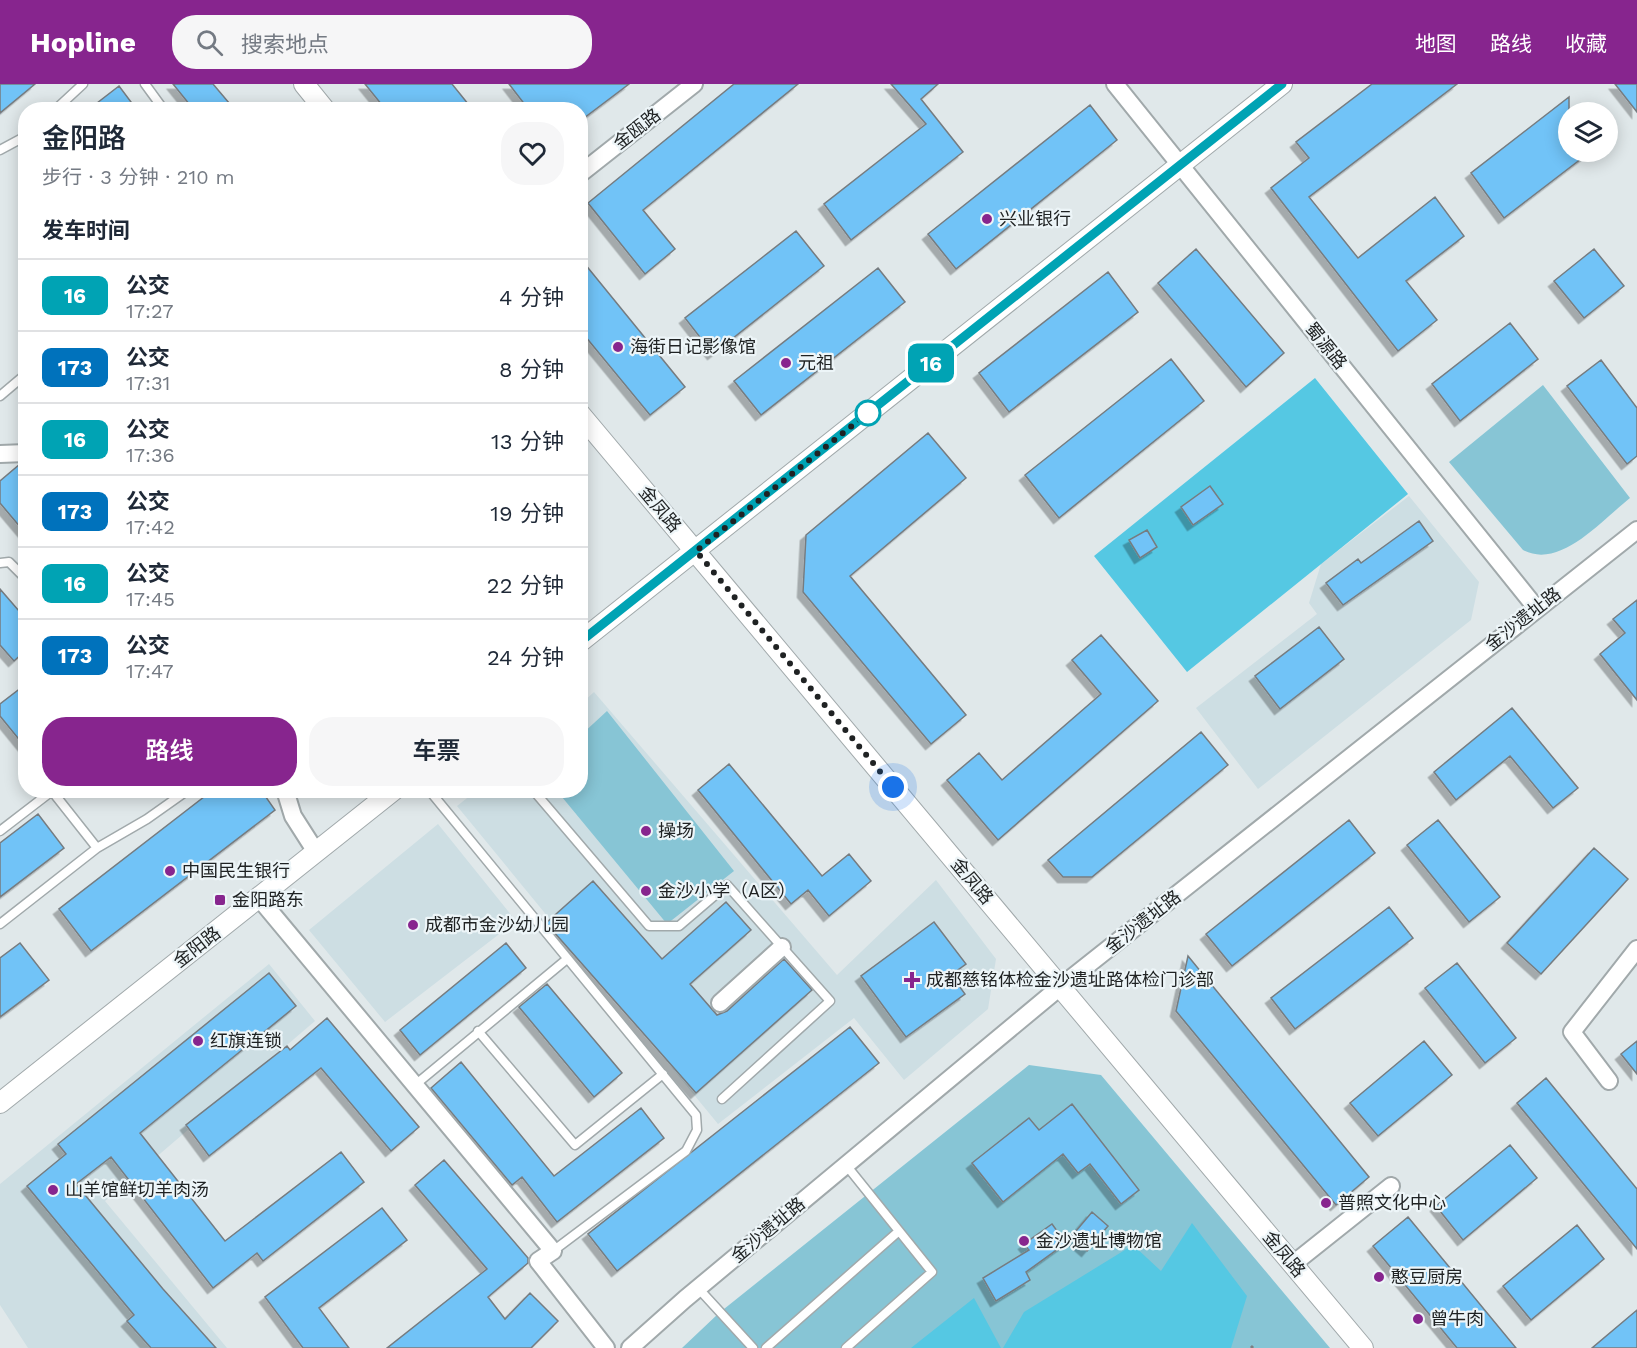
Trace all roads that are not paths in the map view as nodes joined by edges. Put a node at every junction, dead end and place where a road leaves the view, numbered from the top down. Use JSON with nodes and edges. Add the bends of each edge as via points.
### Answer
{"nodes":[{"id":1,"x":83,"y":84,"type":"edge"},
{"id":2,"x":145,"y":84,"type":"edge"},
{"id":3,"x":304,"y":84,"type":"edge"},
{"id":4,"x":694,"y":84,"type":"edge"},
{"id":5,"x":1115,"y":84,"type":"edge"},
{"id":6,"x":1282,"y":84,"type":"edge"},
{"id":7,"x":64,"y":102,"type":"edge"},
{"id":8,"x":158,"y":102,"type":"edge"},
{"id":9,"x":319,"y":102,"type":"edge"},
{"id":10,"x":18,"y":140,"type":"edge"},
{"id":11,"x":0,"y":150,"type":"edge"},
{"id":12,"x":1181,"y":165,"type":"junction"},
{"id":13,"x":588,"y":168,"type":"edge"},
{"id":14,"x":18,"y":381,"type":"edge"},
{"id":15,"x":0,"y":396,"type":"edge"},
{"id":16,"x":588,"y":423,"type":"edge"},
{"id":17,"x":18,"y":453,"type":"edge"},
{"id":18,"x":0,"y":454,"type":"edge"},
{"id":19,"x":1637,"y":530,"type":"edge"},
{"id":20,"x":696,"y":551,"type":"junction"},
{"id":21,"x":0,"y":562,"type":"edge"},
{"id":22,"x":18,"y":571,"type":"edge"},
{"id":23,"x":1537,"y":609,"type":"junction"},
{"id":24,"x":588,"y":636,"type":"edge"},
{"id":25,"x":42,"y":798,"type":"edge"},
{"id":26,"x":58,"y":798,"type":"edge"},
{"id":27,"x":177,"y":798,"type":"edge"},
{"id":28,"x":287,"y":798,"type":"edge"},
{"id":29,"x":377,"y":798,"type":"edge"},
{"id":30,"x":436,"y":798,"type":"edge"},
{"id":31,"x":540,"y":798,"type":"edge"},
{"id":32,"x":0,"y":831,"type":"edge"},
{"id":33,"x":98,"y":848,"type":"junction"},
{"id":34,"x":316,"y":852,"type":"junction"},
{"id":35,"x":259,"y":898,"type":"junction"},
{"id":36,"x":0,"y":924,"type":"edge"},
{"id":37,"x":782,"y":947,"type":"junction"},
{"id":38,"x":1637,"y":949,"type":"edge"},
{"id":39,"x":567,"y":959,"type":"junction"},
{"id":40,"x":1060,"y":987,"type":"junction"},
{"id":41,"x":720,"y":1004,"type":"dead end"},
{"id":42,"x":478,"y":1031,"type":"junction"},
{"id":43,"x":663,"y":1074,"type":"junction"},
{"id":44,"x":1610,"y":1081,"type":"dead end"},
{"id":45,"x":415,"y":1085,"type":"junction"},
{"id":46,"x":722,"y":1099,"type":"dead end"},
{"id":47,"x":0,"y":1103,"type":"edge"},
{"id":48,"x":846,"y":1165,"type":"junction"},
{"id":49,"x":1391,"y":1186,"type":"dead end"},
{"id":50,"x":899,"y":1231,"type":"junction"},
{"id":51,"x":553,"y":1251,"type":"junction"},
{"id":52,"x":1293,"y":1264,"type":"junction"},
{"id":53,"x":698,"y":1288,"type":"junction"},
{"id":54,"x":606,"y":1348,"type":"edge"},
{"id":55,"x":630,"y":1348,"type":"edge"},
{"id":56,"x":753,"y":1348,"type":"edge"},
{"id":57,"x":766,"y":1348,"type":"edge"},
{"id":58,"x":846,"y":1348,"type":"edge"},
{"id":59,"x":1363,"y":1348,"type":"edge"}],
"edges":[{"from":1,"to":7,"type":"lane"},
{"from":2,"to":8,"type":"lane"},
{"from":3,"to":9,"type":"street"},
{"from":4,"to":13,"type":"street","name":"金瓯路"},
{"from":5,"to":12,"type":"street","name":"蜀源路"},
{"from":6,"to":12,"type":"street"},
{"from":10,"to":11,"type":"lane"},
{"from":12,"to":20,"type":"street"},
{"from":12,"to":23,"type":"street","name":"蜀源路"},
{"from":14,"to":15,"type":"lane"},
{"from":16,"to":20,"type":"street","name":"金凤路"},
{"from":17,"to":18,"type":"street"},
{"from":19,"to":23,"type":"street","name":"金沙遗址路"},
{"from":20,"to":24,"type":"street"},
{"from":20,"to":40,"type":"street","name":"金凤路"},
{"from":21,"to":22,"type":"lane","via":[[9,562]]},
{"from":23,"to":40,"type":"street","name":"金沙遗址路"},
{"from":25,"to":32,"type":"lane"},
{"from":26,"to":33,"type":"lane"},
{"from":27,"to":33,"type":"lane"},
{"from":28,"to":34,"type":"street","via":[[293,816]]},
{"from":29,"to":34,"type":"street","name":"金阳路"},
{"from":30,"to":39,"type":"lane"},
{"from":31,"to":37,"type":"lane","via":[[649,926],[680,926],[727,885]]},
{"from":33,"to":36,"type":"lane"},
{"from":34,"to":35,"type":"street","name":"金阳路"},
{"from":35,"to":45,"type":"street"},
{"from":35,"to":47,"type":"street","name":"金阳路"},
{"from":37,"to":41,"type":"street"},
{"from":37,"to":46,"type":"lane","via":[[830,1001]]},
{"from":38,"to":44,"type":"street","via":[[1572,1032]]},
{"from":39,"to":42,"type":"lane"},
{"from":39,"to":43,"type":"lane"},
{"from":40,"to":48,"type":"street","name":"金沙遗址路"},
{"from":40,"to":52,"type":"street","name":"金凤路"},
{"from":42,"to":43,"type":"lane","via":[[575,1145]]},
{"from":42,"to":45,"type":"lane"},
{"from":43,"to":51,"type":"lane","via":[[696,1115],[697,1130],[686,1151]]},
{"from":45,"to":51,"type":"street"},
{"from":48,"to":50,"type":"lane"},
{"from":48,"to":53,"type":"street","name":"金沙遗址路"},
{"from":49,"to":52,"type":"street"},
{"from":50,"to":57,"type":"lane"},
{"from":50,"to":58,"type":"lane","via":[[932,1272]]},
{"from":51,"to":54,"type":"street","via":[[538,1261]]},
{"from":52,"to":59,"type":"street","name":"金凤路"},
{"from":53,"to":55,"type":"street","name":"金沙遗址路"},
{"from":53,"to":56,"type":"lane"}]}
